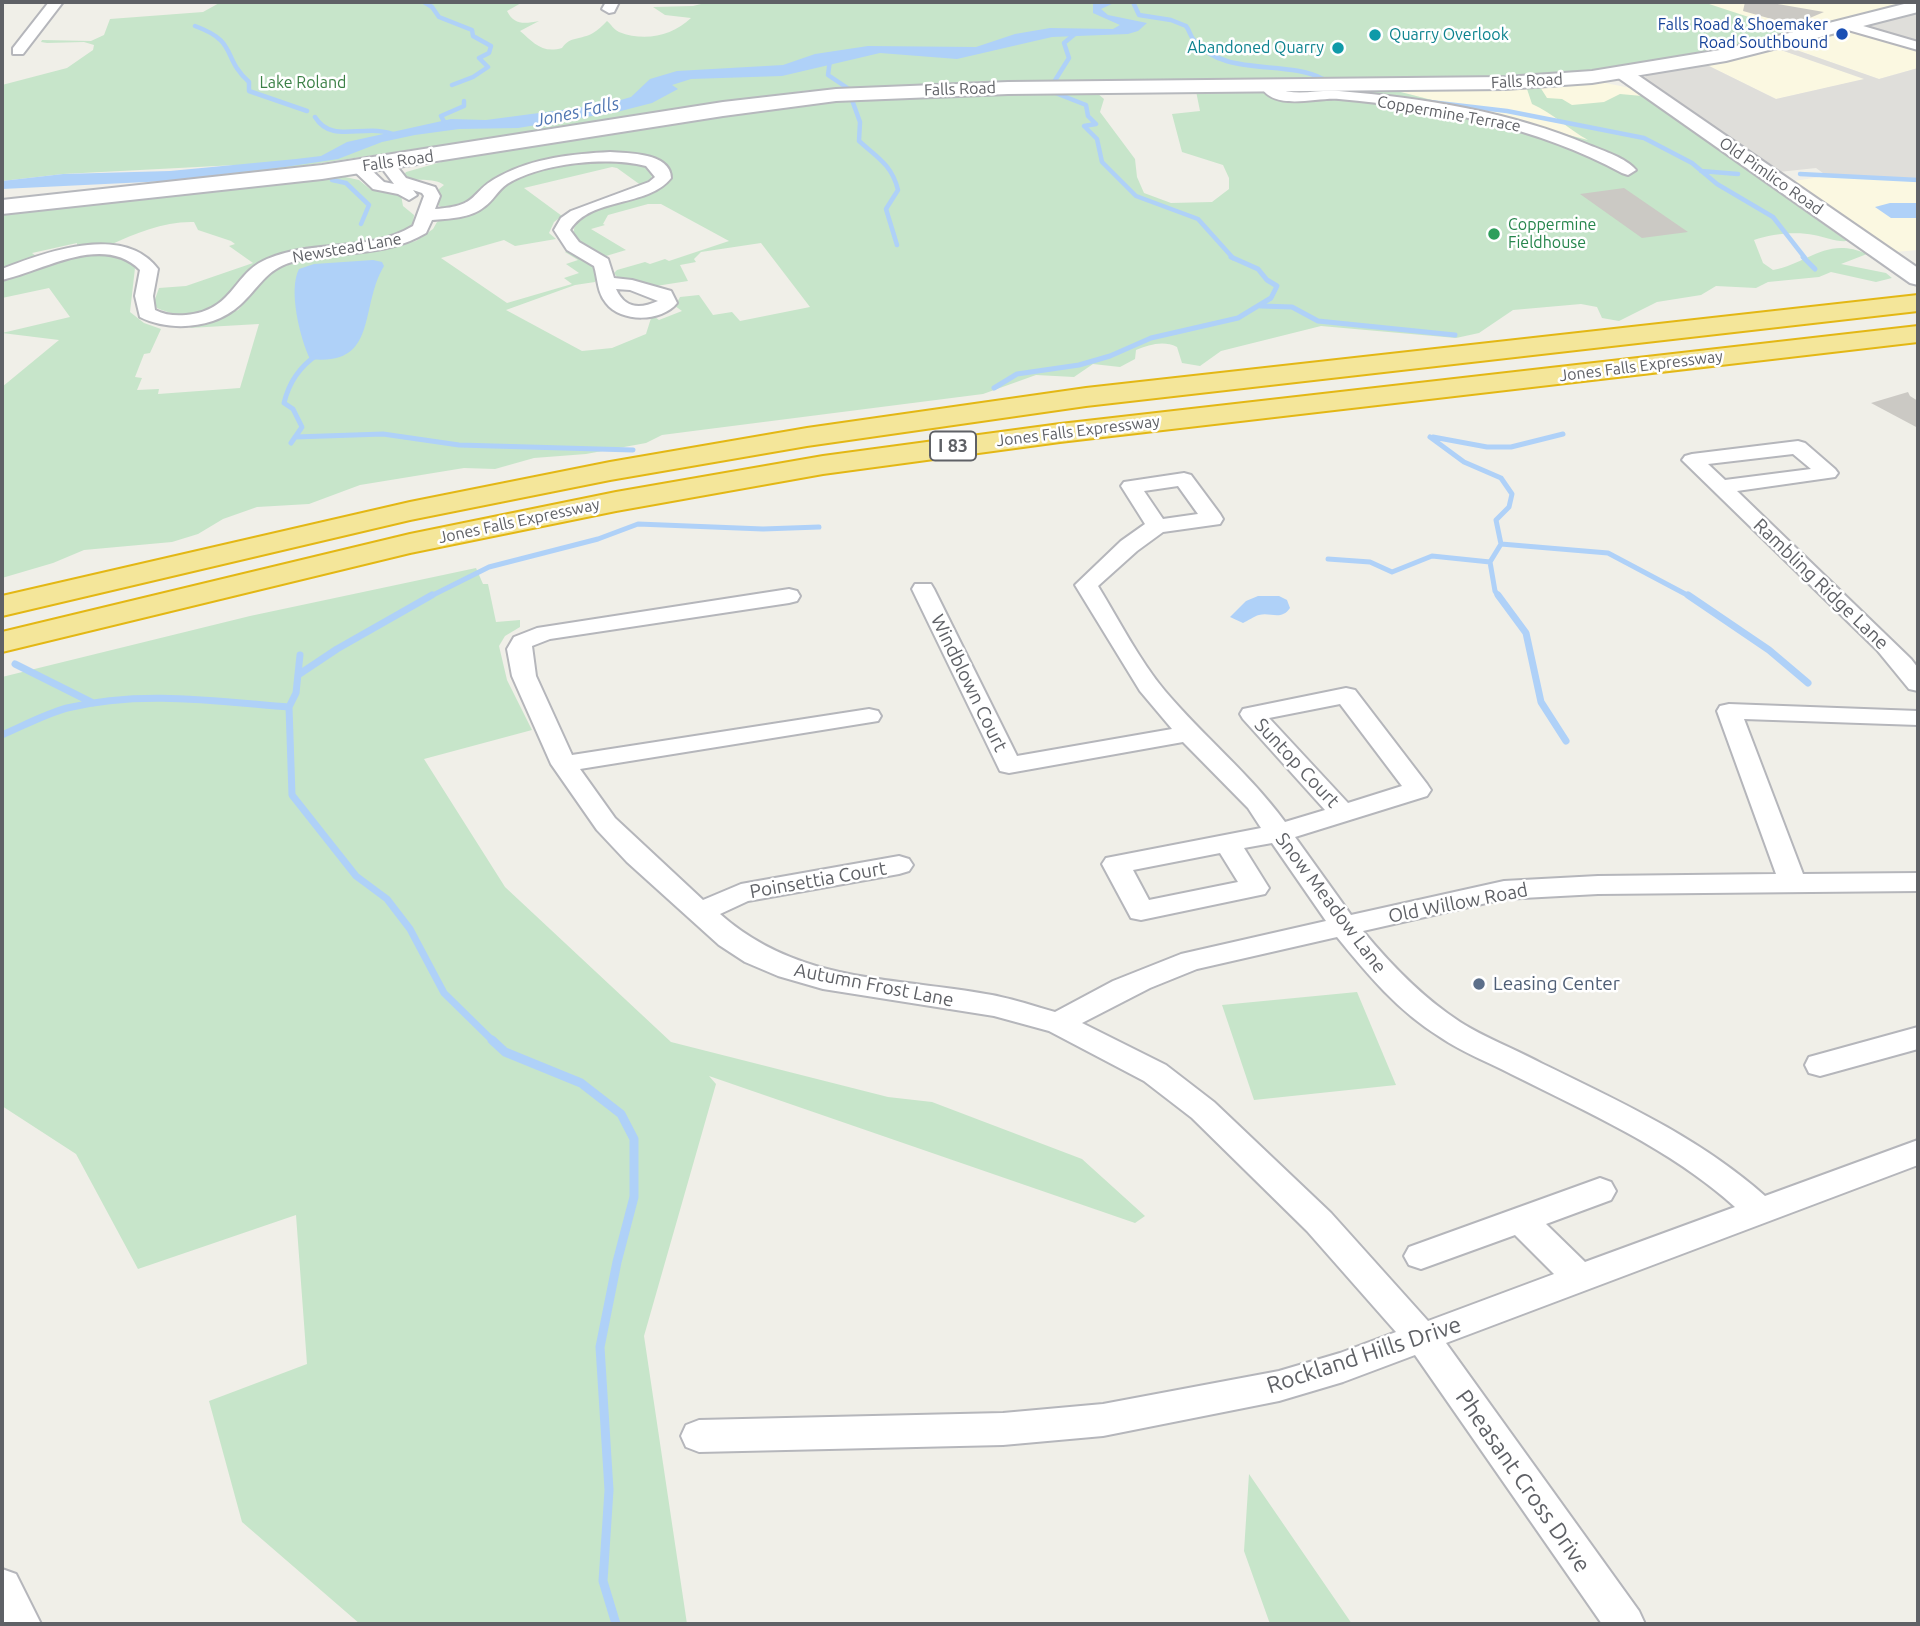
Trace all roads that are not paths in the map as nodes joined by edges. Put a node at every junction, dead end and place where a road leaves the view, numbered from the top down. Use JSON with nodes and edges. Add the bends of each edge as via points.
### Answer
{"nodes":[{"id":1,"x":56,"y":2,"type":"edge"},
{"id":2,"x":1918,"y":6,"type":"edge"},
{"id":3,"x":1846,"y":25,"type":"junction"},
{"id":4,"x":1918,"y":46,"type":"edge"},
{"id":5,"x":18,"y":51,"type":"dead end"},
{"id":6,"x":1623,"y":73,"type":"junction"},
{"id":7,"x":1267,"y":85,"type":"junction"},
{"id":8,"x":386,"y":163,"type":"junction"},
{"id":9,"x":359,"y":167,"type":"junction"},
{"id":10,"x":1628,"y":170,"type":"dead end"},
{"id":11,"x":2,"y":207,"type":"edge"},
{"id":12,"x":424,"y":215,"type":"junction"},
{"id":13,"x":2,"y":275,"type":"edge"},
{"id":14,"x":606,"y":282,"type":"dead end"},
{"id":15,"x":1914,"y":295,"type":"edge"},
{"id":16,"x":1918,"y":334,"type":"edge"},
{"id":17,"x":1720,"y":487,"type":"junction"},
{"id":18,"x":1157,"y":526,"type":"dead end"},
{"id":19,"x":923,"y":589,"type":"dead end"},
{"id":20,"x":789,"y":596,"type":"dead end"},
{"id":21,"x":2,"y":606,"type":"edge"},
{"id":22,"x":2,"y":642,"type":"edge"},
{"id":23,"x":1918,"y":684,"type":"edge"},
{"id":24,"x":869,"y":716,"type":"dead end"},
{"id":25,"x":1918,"y":718,"type":"edge"},
{"id":26,"x":1189,"y":734,"type":"junction"},
{"id":27,"x":564,"y":764,"type":"junction"},
{"id":28,"x":1343,"y":813,"type":"junction"},
{"id":29,"x":1279,"y":833,"type":"junction"},
{"id":30,"x":1227,"y":843,"type":"dead end"},
{"id":31,"x":899,"y":865,"type":"dead end"},
{"id":32,"x":1918,"y":882,"type":"edge"},
{"id":33,"x":1793,"y":883,"type":"junction"},
{"id":34,"x":699,"y":912,"type":"junction"},
{"id":35,"x":1345,"y":928,"type":"junction"},
{"id":36,"x":1058,"y":1023,"type":"junction"},
{"id":37,"x":1918,"y":1038,"type":"edge"},
{"id":38,"x":1819,"y":1066,"type":"dead end"},
{"id":39,"x":1918,"y":1152,"type":"edge"},
{"id":40,"x":1600,"y":1191,"type":"dead end"},
{"id":41,"x":1761,"y":1211,"type":"junction"},
{"id":42,"x":1521,"y":1220,"type":"junction"},
{"id":43,"x":1421,"y":1256,"type":"dead end"},
{"id":44,"x":1580,"y":1279,"type":"junction"},
{"id":45,"x":1422,"y":1338,"type":"junction"},
{"id":46,"x":699,"y":1436,"type":"dead end"},
{"id":47,"x":2,"y":1587,"type":"edge"},
{"id":48,"x":21,"y":1624,"type":"edge"},
{"id":49,"x":1625,"y":1624,"type":"edge"}],
"edges":[{"from":1,"to":5,"type":"street"},
{"from":2,"to":3,"type":"main road","name":"Falls Road"},
{"from":3,"to":4,"type":"street"},
{"from":3,"to":6,"type":"main road","name":"Falls Road","via":[[1713,58]]},
{"from":6,"to":7,"type":"main road","name":"Falls Road","via":[[1505,83]]},
{"from":6,"to":15,"type":"street","name":"Old Pimlico Road"},
{"from":7,"to":8,"type":"main road","name":"Falls Road","via":[[945,89],[807,98]]},
{"from":7,"to":10,"type":"street","name":"Coppermine Terrace","via":[[1284,96],[1339,95],[1526,127]]},
{"from":8,"to":9,"type":"main road","name":"Falls Road"},
{"from":8,"to":12,"type":"street","name":"Newstead Lane","via":[[400,181],[429,190],[432,196]]},
{"from":9,"to":11,"type":"main road","name":"Falls Road"},
{"from":9,"to":12,"type":"street","name":"Newstead Lane","via":[[379,186],[408,193],[412,205]]},
{"from":12,"to":13,"type":"street","name":"Newstead Lane","via":[[420,229],[400,240],[294,256],[266,265],[230,306],[196,319],[161,320],[146,313],[149,269],[127,254],[74,252]]},
{"from":12,"to":14,"type":"street","via":[[476,207],[490,188],[544,164],[615,157],[653,163],[663,172],[655,185],[586,210],[564,224],[568,242],[603,262]]},
{"from":15,"to":21,"type":"highway","name":"Jones Falls Expressway","number":"I 83","via":[[1086,397],[807,437],[410,511]]},
{"from":16,"to":22,"type":"highway","name":"Jones Falls Expressway","number":"I 83","via":[[1086,430],[806,468],[407,544]]},
{"from":17,"to":17,"type":"street","name":"Rambling Ridge Lane","via":[[1801,476],[1828,473],[1798,447],[1692,460]]},
{"from":17,"to":23,"type":"street","name":"Rambling Ridge Lane","via":[[1810,570]]},
{"from":18,"to":26,"type":"street","name":"Snow Meadow Lane","via":[[1086,585],[1152,691]]},
{"from":19,"to":26,"type":"street","name":"Windblown Court","via":[[1009,765]]},
{"from":20,"to":27,"type":"street","name":"Autumn Frost Lane","via":[[545,633],[522,642],[524,676]]},
{"from":24,"to":27,"type":"street"},
{"from":25,"to":33,"type":"street","via":[[1729,711]]},
{"from":26,"to":29,"type":"street","name":"Snow Meadow Lane","via":[[1256,802]]},
{"from":27,"to":34,"type":"street","name":"Autumn Frost Lane","via":[[606,824]]},
{"from":28,"to":28,"type":"street","name":"Suntop Court","via":[[1279,744],[1252,714],[1346,695],[1418,790]]},
{"from":28,"to":29,"type":"street","name":"Suntop Court"},
{"from":29,"to":30,"type":"street","name":"Suntop Court"},
{"from":29,"to":35,"type":"street","name":"Snow Meadow Lane"},
{"from":31,"to":34,"type":"street","name":"Poinsettia Court","via":[[741,892]]},
{"from":32,"to":33,"type":"street","name":"Old Willow Road"},
{"from":33,"to":35,"type":"street","name":"Old Willow Road","via":[[1504,890]]},
{"from":34,"to":36,"type":"street","name":"Autumn Frost Lane","via":[[755,955],[788,969],[823,979],[994,1006]]},
{"from":35,"to":36,"type":"street","name":"Old Willow Road","via":[[1151,974]]},
{"from":35,"to":41,"type":"street","name":"Snow Meadow Lane","via":[[1386,978],[1424,1012],[1695,1158]]},
{"from":36,"to":45,"type":"street","name":"Autumn Frost Lane","via":[[1155,1073],[1203,1110],[1319,1222]]},
{"from":37,"to":38,"type":"street"},
{"from":39,"to":41,"type":"street","name":"Rockland Hills Drive"},
{"from":40,"to":42,"type":"street"},
{"from":41,"to":44,"type":"street","name":"Rockland Hills Drive"},
{"from":42,"to":43,"type":"street"},
{"from":42,"to":44,"type":"street"},
{"from":44,"to":45,"type":"street","name":"Rockland Hills Drive"},
{"from":45,"to":46,"type":"street","name":"Rockland Hills Drive","via":[[1279,1386],[1103,1420],[1003,1429]]},
{"from":45,"to":49,"type":"street","name":"Pheasant Cross Drive"},
{"from":47,"to":48,"type":"street"}]}
